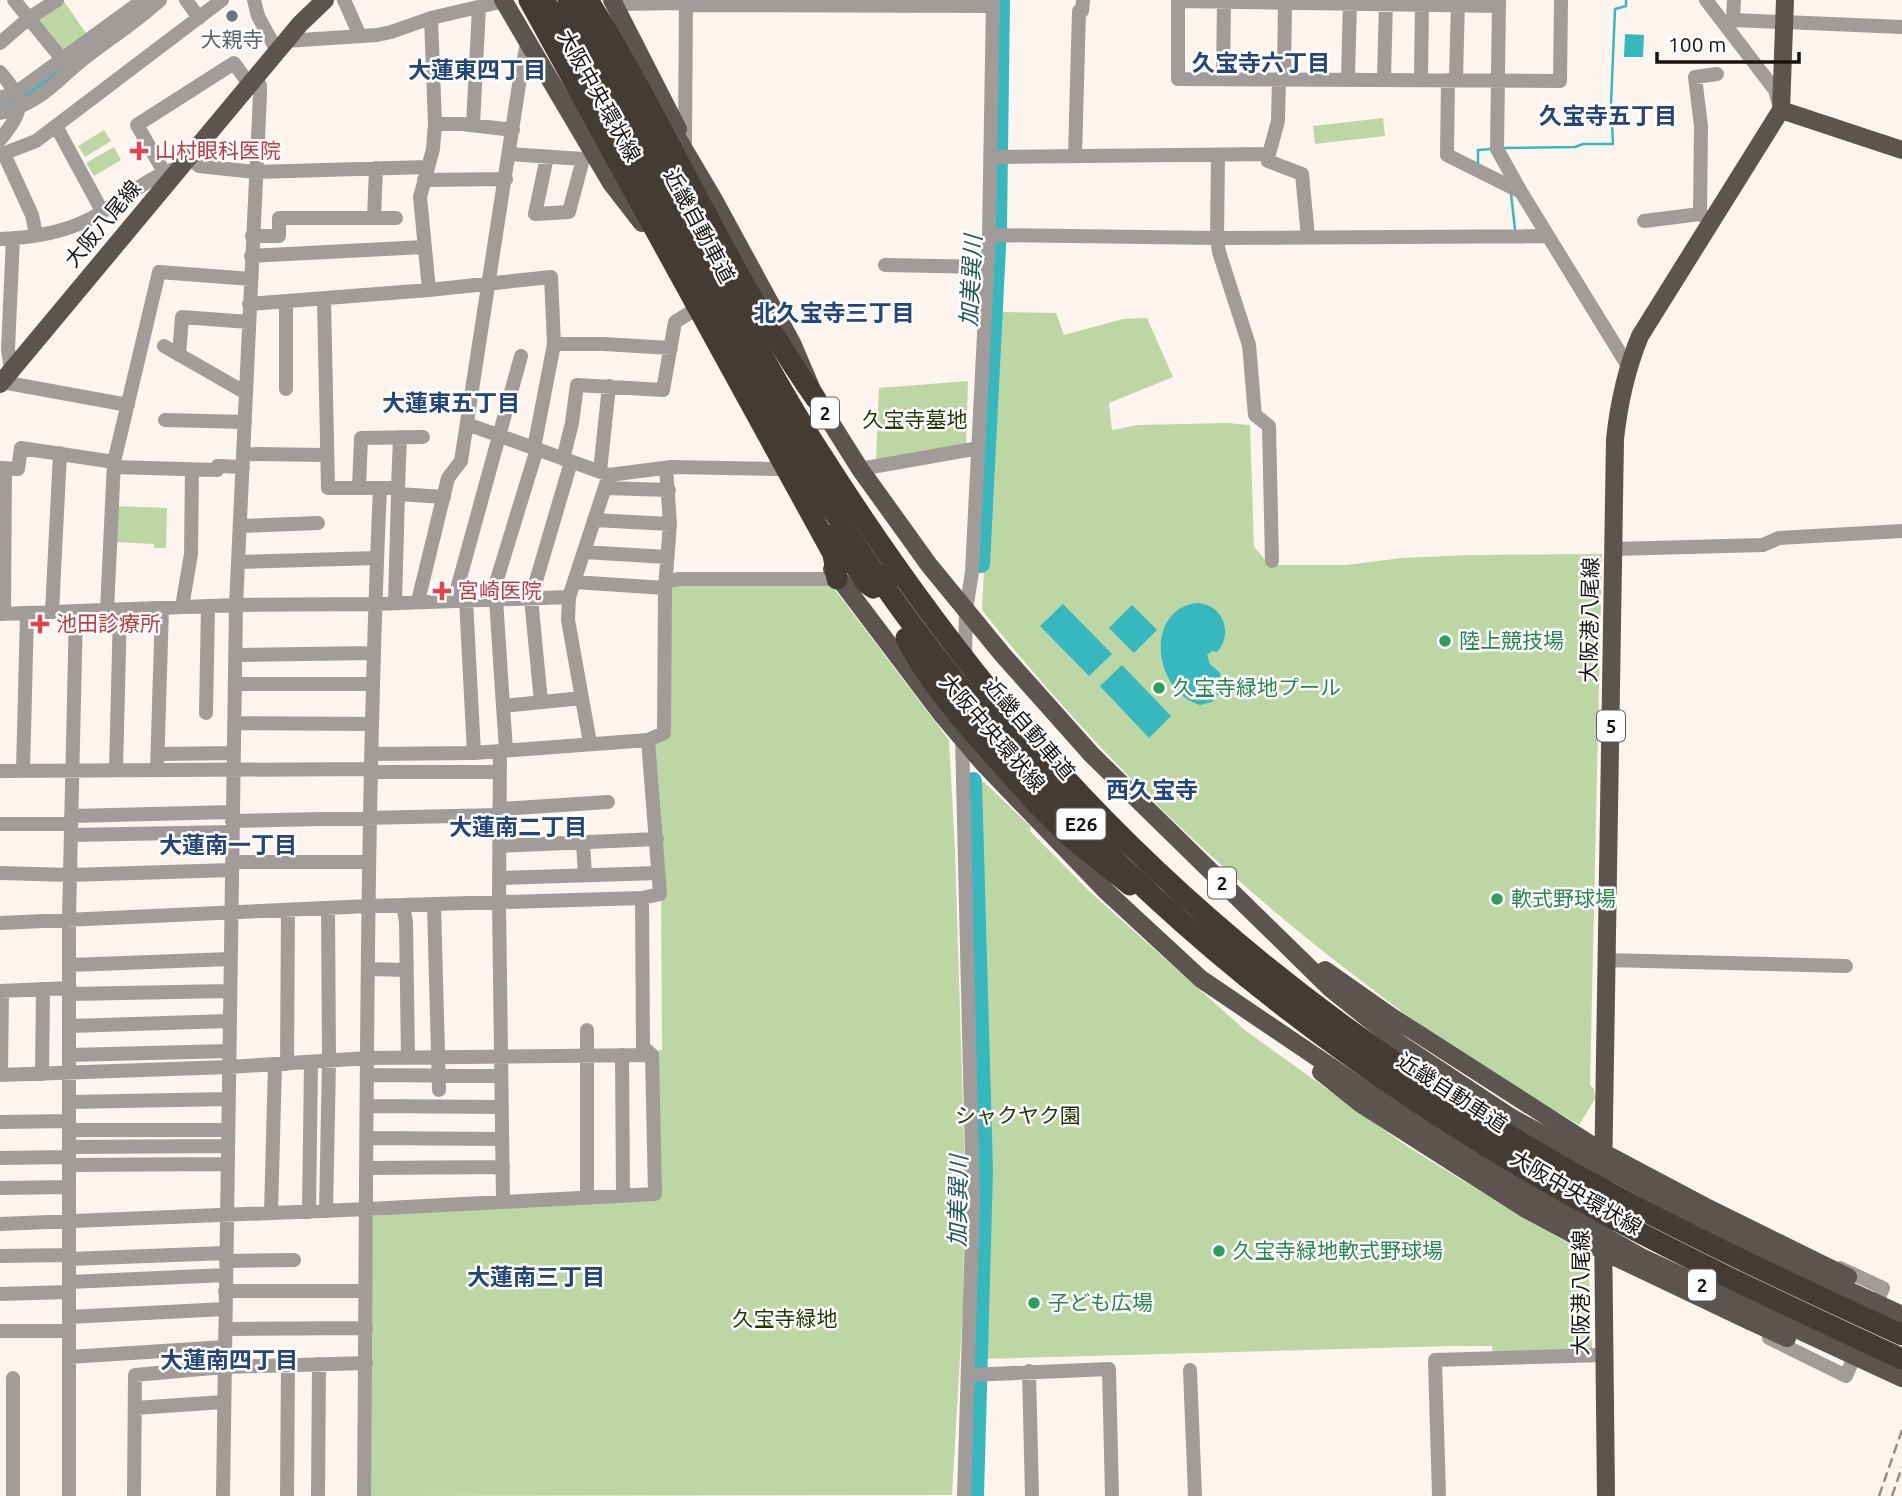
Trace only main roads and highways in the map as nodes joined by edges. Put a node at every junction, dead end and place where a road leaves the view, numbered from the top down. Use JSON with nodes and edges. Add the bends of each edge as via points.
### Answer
{"nodes":[{"id":1,"x":325,"y":0,"type":"edge"},
{"id":2,"x":508,"y":0,"type":"edge"},
{"id":3,"x":529,"y":0,"type":"edge"},
{"id":4,"x":544,"y":0,"type":"edge"},
{"id":5,"x":568,"y":0,"type":"edge"},
{"id":6,"x":588,"y":0,"type":"edge"},
{"id":7,"x":596,"y":0,"type":"edge"},
{"id":8,"x":1785,"y":0,"type":"edge"},
{"id":9,"x":613,"y":2,"type":"edge"},
{"id":10,"x":1781,"y":110,"type":"junction"},
{"id":11,"x":1902,"y":150,"type":"edge"},
{"id":12,"x":713,"y":198,"type":"junction"},
{"id":13,"x":642,"y":223,"type":"junction"},
{"id":14,"x":5,"y":379,"type":"edge"},
{"id":15,"x":816,"y":399,"type":"junction"},
{"id":16,"x":762,"y":420,"type":"junction"},
{"id":17,"x":837,"y":579,"type":"junction"},
{"id":18,"x":1285,"y":941,"type":"junction"},
{"id":19,"x":1209,"y":945,"type":"junction"},
{"id":20,"x":1201,"y":979,"type":"junction"},
{"id":21,"x":1604,"y":1153,"type":"junction"},
{"id":22,"x":1603,"y":1250,"type":"junction"},
{"id":23,"x":1902,"y":1304,"type":"edge"},
{"id":24,"x":1902,"y":1315,"type":"edge"},
{"id":25,"x":1902,"y":1335,"type":"edge"},
{"id":26,"x":1902,"y":1359,"type":"edge"},
{"id":27,"x":1902,"y":1378,"type":"edge"},
{"id":28,"x":1902,"y":1391,"type":"edge"},
{"id":29,"x":1606,"y":1496,"type":"edge"}],
"edges":[{"from":1,"to":14,"type":"main road","name":"大阪八尾線","via":[[178,165]]},
{"from":2,"to":13,"type":"main road","name":"大阪中央環状線","number":"2","via":[[547,46]]},
{"from":2,"to":13,"type":"main road","via":[[588,156]]},
{"from":3,"to":16,"type":"highway"},
{"from":4,"to":19,"type":"highway","name":"近畿自動車道","number":"E26","bridge":true,"via":[[762,394],[877,575],[1015,753],[1108,853]]},
{"from":5,"to":25,"type":"highway","name":"近畿自動車道","number":"E26","bridge":true,"via":[[643,129],[778,383],[856,507],[981,680],[1124,838],[1272,971],[1475,1114],[1671,1225]]},
{"from":6,"to":15,"type":"highway","via":[[781,349]]},
{"from":7,"to":12,"type":"main road","name":"大阪中央環状線","number":"2"},
{"from":8,"to":10,"type":"main road","name":"大阪港八尾線","number":"5"},
{"from":9,"to":12,"type":"main road","number":"2"},
{"from":10,"to":11,"type":"main road"},
{"from":10,"to":21,"type":"main road","name":"大阪港八尾線","number":"5","via":[[1707,218],[1640,336],[1620,397],[1615,439]]},
{"from":12,"to":15,"type":"main road","name":"大阪中央環状線","number":"2","via":[[792,343]]},
{"from":13,"to":17,"type":"main road","name":"大阪中央環状線","number":"2"},
{"from":15,"to":18,"type":"main road","name":"大阪中央環状線","number":"2","via":[[929,565],[1002,654],[1092,755]]},
{"from":16,"to":17,"type":"highway","via":[[833,554]]},
{"from":16,"to":19,"type":"highway","bridge":true,"via":[[866,583],[873,588],[884,584],[898,570],[906,638],[952,705],[1037,804],[1095,857]]},
{"from":17,"to":20,"type":"main road","name":"大阪中央環状線","number":"2","via":[[962,738],[1107,892]]},
{"from":18,"to":21,"type":"main road","number":"2","via":[[1392,1017]]},
{"from":18,"to":24,"type":"main road","name":"大阪中央環状線","number":"2","bridge":true,"via":[[1331,989],[1400,1044],[1512,1118],[1743,1242]]},
{"from":19,"to":26,"type":"highway","name":"近畿自動車道","number":"E26","bridge":true,"via":[[1326,1038],[1528,1170],[1662,1243]]},
{"from":20,"to":22,"type":"main road","number":"2","via":[[1361,1104],[1524,1208]]},
{"from":20,"to":27,"type":"main road","name":"大阪中央環状線","number":"2","bridge":true,"via":[[1402,1115],[1643,1258]]},
{"from":21,"to":22,"type":"main road","name":"大阪港八尾線","number":"5"},
{"from":21,"to":23,"type":"main road","number":"2","bridge":true},
{"from":22,"to":28,"type":"main road","number":"2","bridge":true},
{"from":22,"to":29,"type":"main road","name":"大阪港八尾線","number":"5"}]}
